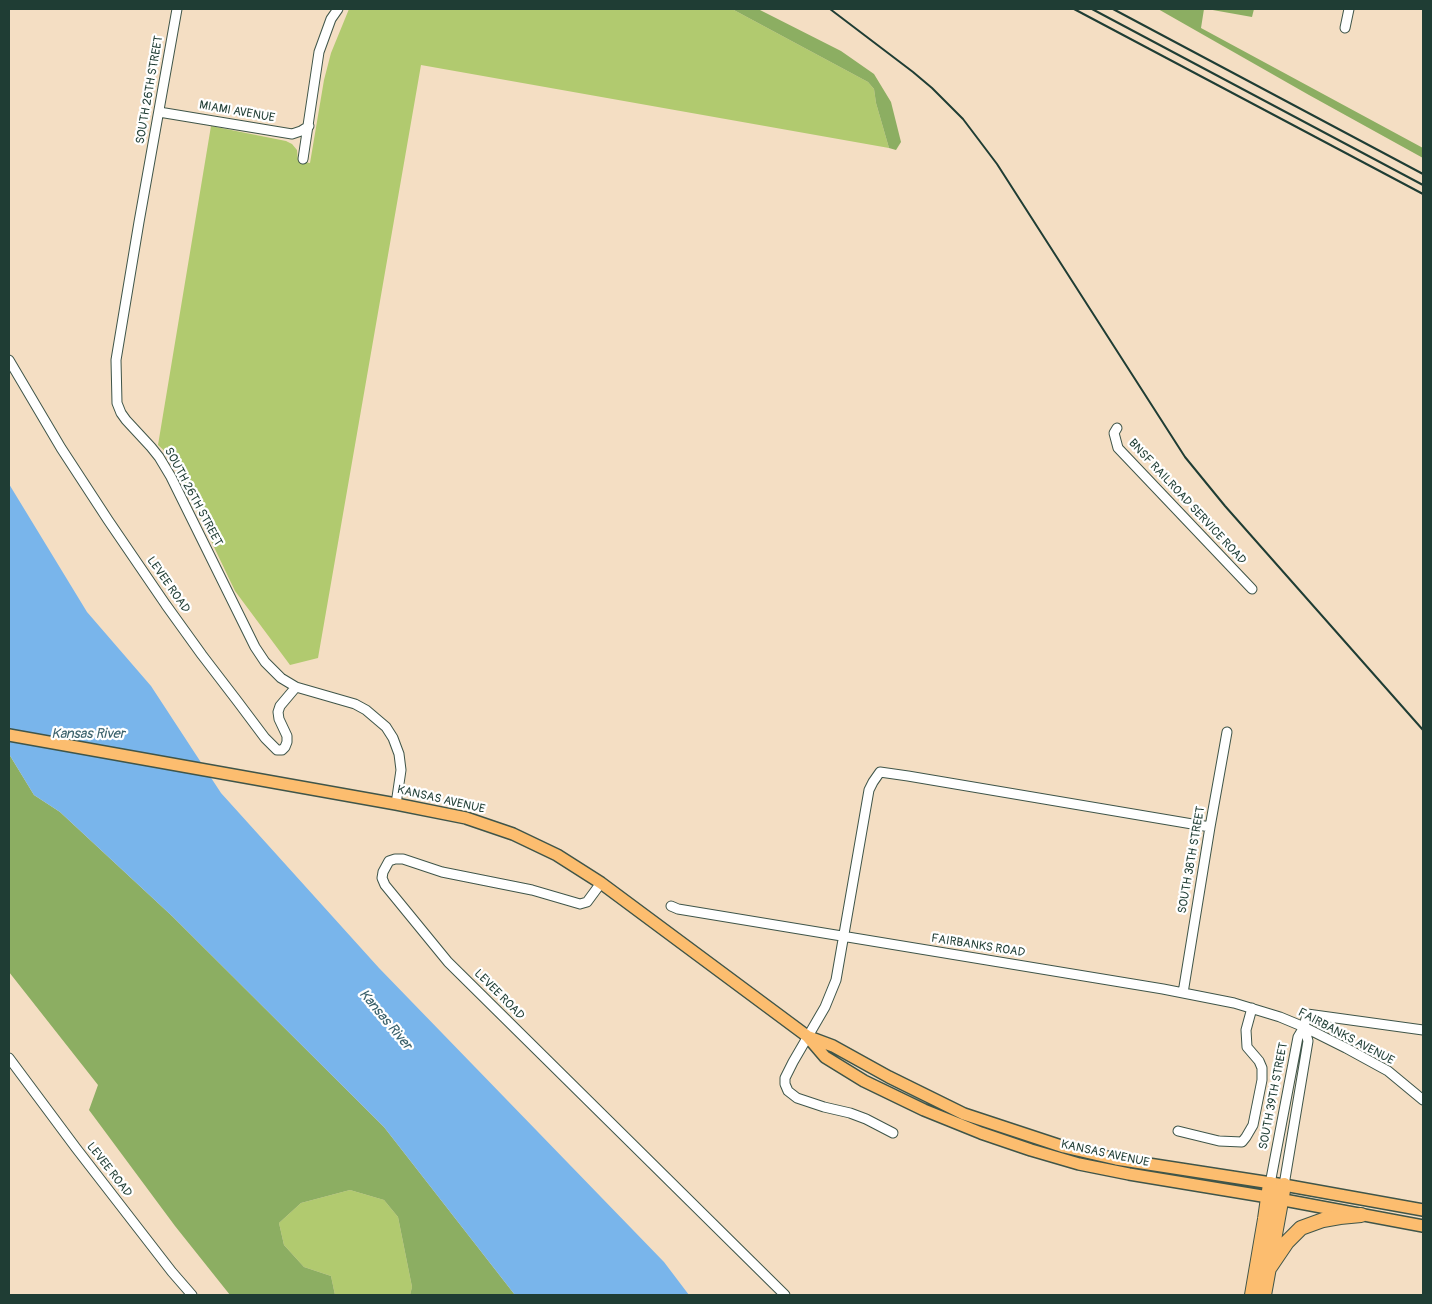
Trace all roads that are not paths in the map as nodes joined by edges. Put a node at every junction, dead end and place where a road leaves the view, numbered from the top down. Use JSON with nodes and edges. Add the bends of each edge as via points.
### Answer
{"nodes":[{"id":1,"x":178,"y":9,"type":"edge"},
{"id":2,"x":338,"y":9,"type":"edge"},
{"id":3,"x":1349,"y":9,"type":"edge"},
{"id":4,"x":1345,"y":28,"type":"dead end"},
{"id":5,"x":159,"y":112,"type":"junction"},
{"id":6,"x":309,"y":126,"type":"junction"},
{"id":7,"x":303,"y":159,"type":"dead end"},
{"id":8,"x":9,"y":360,"type":"edge"},
{"id":9,"x":1117,"y":428,"type":"dead end"},
{"id":10,"x":1252,"y":589,"type":"dead end"},
{"id":11,"x":296,"y":687,"type":"junction"},
{"id":12,"x":1227,"y":732,"type":"dead end"},
{"id":13,"x":9,"y":735,"type":"edge"},
{"id":14,"x":396,"y":804,"type":"junction"},
{"id":15,"x":1210,"y":827,"type":"junction"},
{"id":16,"x":602,"y":883,"type":"junction"},
{"id":17,"x":671,"y":906,"type":"dead end"},
{"id":18,"x":844,"y":936,"type":"junction"},
{"id":19,"x":1183,"y":993,"type":"junction"},
{"id":20,"x":1252,"y":1008,"type":"junction"},
{"id":21,"x":1280,"y":1017,"type":"joint"},
{"id":22,"x":1304,"y":1027,"type":"junction"},
{"id":23,"x":1423,"y":1030,"type":"edge"},
{"id":24,"x":807,"y":1036,"type":"junction"},
{"id":25,"x":9,"y":1058,"type":"edge"},
{"id":26,"x":1423,"y":1100,"type":"edge"},
{"id":27,"x":1178,"y":1131,"type":"dead end"},
{"id":28,"x":893,"y":1133,"type":"dead end"},
{"id":29,"x":1284,"y":1186,"type":"junction"},
{"id":30,"x":1273,"y":1193,"type":"junction"},
{"id":31,"x":1423,"y":1210,"type":"edge"},
{"id":32,"x":1362,"y":1215,"type":"junction"},
{"id":33,"x":1423,"y":1226,"type":"edge"},
{"id":34,"x":1268,"y":1270,"type":"junction"},
{"id":35,"x":192,"y":1295,"type":"edge"},
{"id":36,"x":785,"y":1295,"type":"edge"},
{"id":37,"x":1252,"y":1295,"type":"edge"},
{"id":38,"x":1264,"y":1295,"type":"edge"}],
"edges":[{"from":1,"to":5,"type":"street","name":"SOUTH 26TH STREET"},
{"from":2,"to":6,"type":"street","via":[[331,19],[320,52]]},
{"from":3,"to":4,"type":"street"},
{"from":5,"to":6,"type":"street","name":"MIAMI AVENUE","via":[[292,134]]},
{"from":5,"to":11,"type":"street","name":"SOUTH 26TH STREET","via":[[116,360],[117,403],[126,420],[159,457],[171,478],[255,647],[272,670]]},
{"from":6,"to":7,"type":"street"},
{"from":8,"to":11,"type":"street","name":"LEVEE ROAD","via":[[108,520],[208,663],[277,750],[282,750],[287,742],[278,712]]},
{"from":9,"to":10,"type":"street","name":"BNSF RAILROAD SERVICE ROAD","via":[[1114,433],[1118,448]]},
{"from":11,"to":14,"type":"street","name":"SOUTH 26TH STREET","via":[[355,704],[386,727],[399,754],[401,770]]},
{"from":12,"to":15,"type":"street","name":"SOUTH 38TH STREET"},
{"from":13,"to":14,"type":"main road","name":"KANSAS AVENUE"},
{"from":14,"to":16,"type":"main road","name":"KANSAS AVENUE","via":[[466,818],[513,834],[557,855]]},
{"from":15,"to":18,"type":"street","via":[[880,772],[869,790]]},
{"from":15,"to":19,"type":"street","name":"SOUTH 38TH STREET"},
{"from":16,"to":24,"type":"main road","name":"KANSAS AVENUE"},
{"from":16,"to":36,"type":"street","name":"LEVEE ROAD","via":[[587,902],[580,904],[532,890],[442,872],[404,859],[388,861],[382,878],[448,962]]},
{"from":17,"to":18,"type":"street","name":"FAIRBANKS ROAD"},
{"from":18,"to":19,"type":"street","name":"FAIRBANKS ROAD"},
{"from":18,"to":24,"type":"street","via":[[831,994]]},
{"from":19,"to":20,"type":"street","name":"FAIRBANKS ROAD"},
{"from":20,"to":21,"type":"street","name":"FAIRBANKS ROAD"},
{"from":20,"to":27,"type":"street","via":[[1246,1041],[1262,1068],[1262,1080],[1253,1125],[1246,1137],[1242,1142],[1219,1142]]},
{"from":21,"to":22,"type":"street","name":"FAIRBANKS AVENUE"},
{"from":22,"to":23,"type":"street","name":"FAIRBANKS AVENUE","via":[[1308,1014]]},
{"from":22,"to":26,"type":"street","name":"FAIRBANKS AVENUE","via":[[1388,1072]]},
{"from":22,"to":29,"type":"street","name":"SOUTH 39TH STREET","via":[[1308,1041]]},
{"from":22,"to":30,"type":"street","name":"SOUTH 39TH STREET","via":[[1298,1036]]},
{"from":24,"to":28,"type":"street","via":[[785,1078],[788,1092],[807,1102],[866,1119]]},
{"from":24,"to":30,"type":"main road","name":"KANSAS AVENUE","via":[[834,1046],[964,1114],[1064,1147]]},
{"from":25,"to":35,"type":"street","name":"LEVEE ROAD"},
{"from":29,"to":30,"type":"highway"},
{"from":29,"to":31,"type":"main road"},
{"from":30,"to":32,"type":"main road","name":"KANSAS AVENUE"},
{"from":30,"to":34,"type":"highway"},
{"from":30,"to":37,"type":"highway"},
{"from":32,"to":33,"type":"main road","name":"KANSAS AVENUE"},
{"from":32,"to":34,"type":"highway","via":[[1324,1220],[1301,1228]]},
{"from":34,"to":38,"type":"highway"}]}
